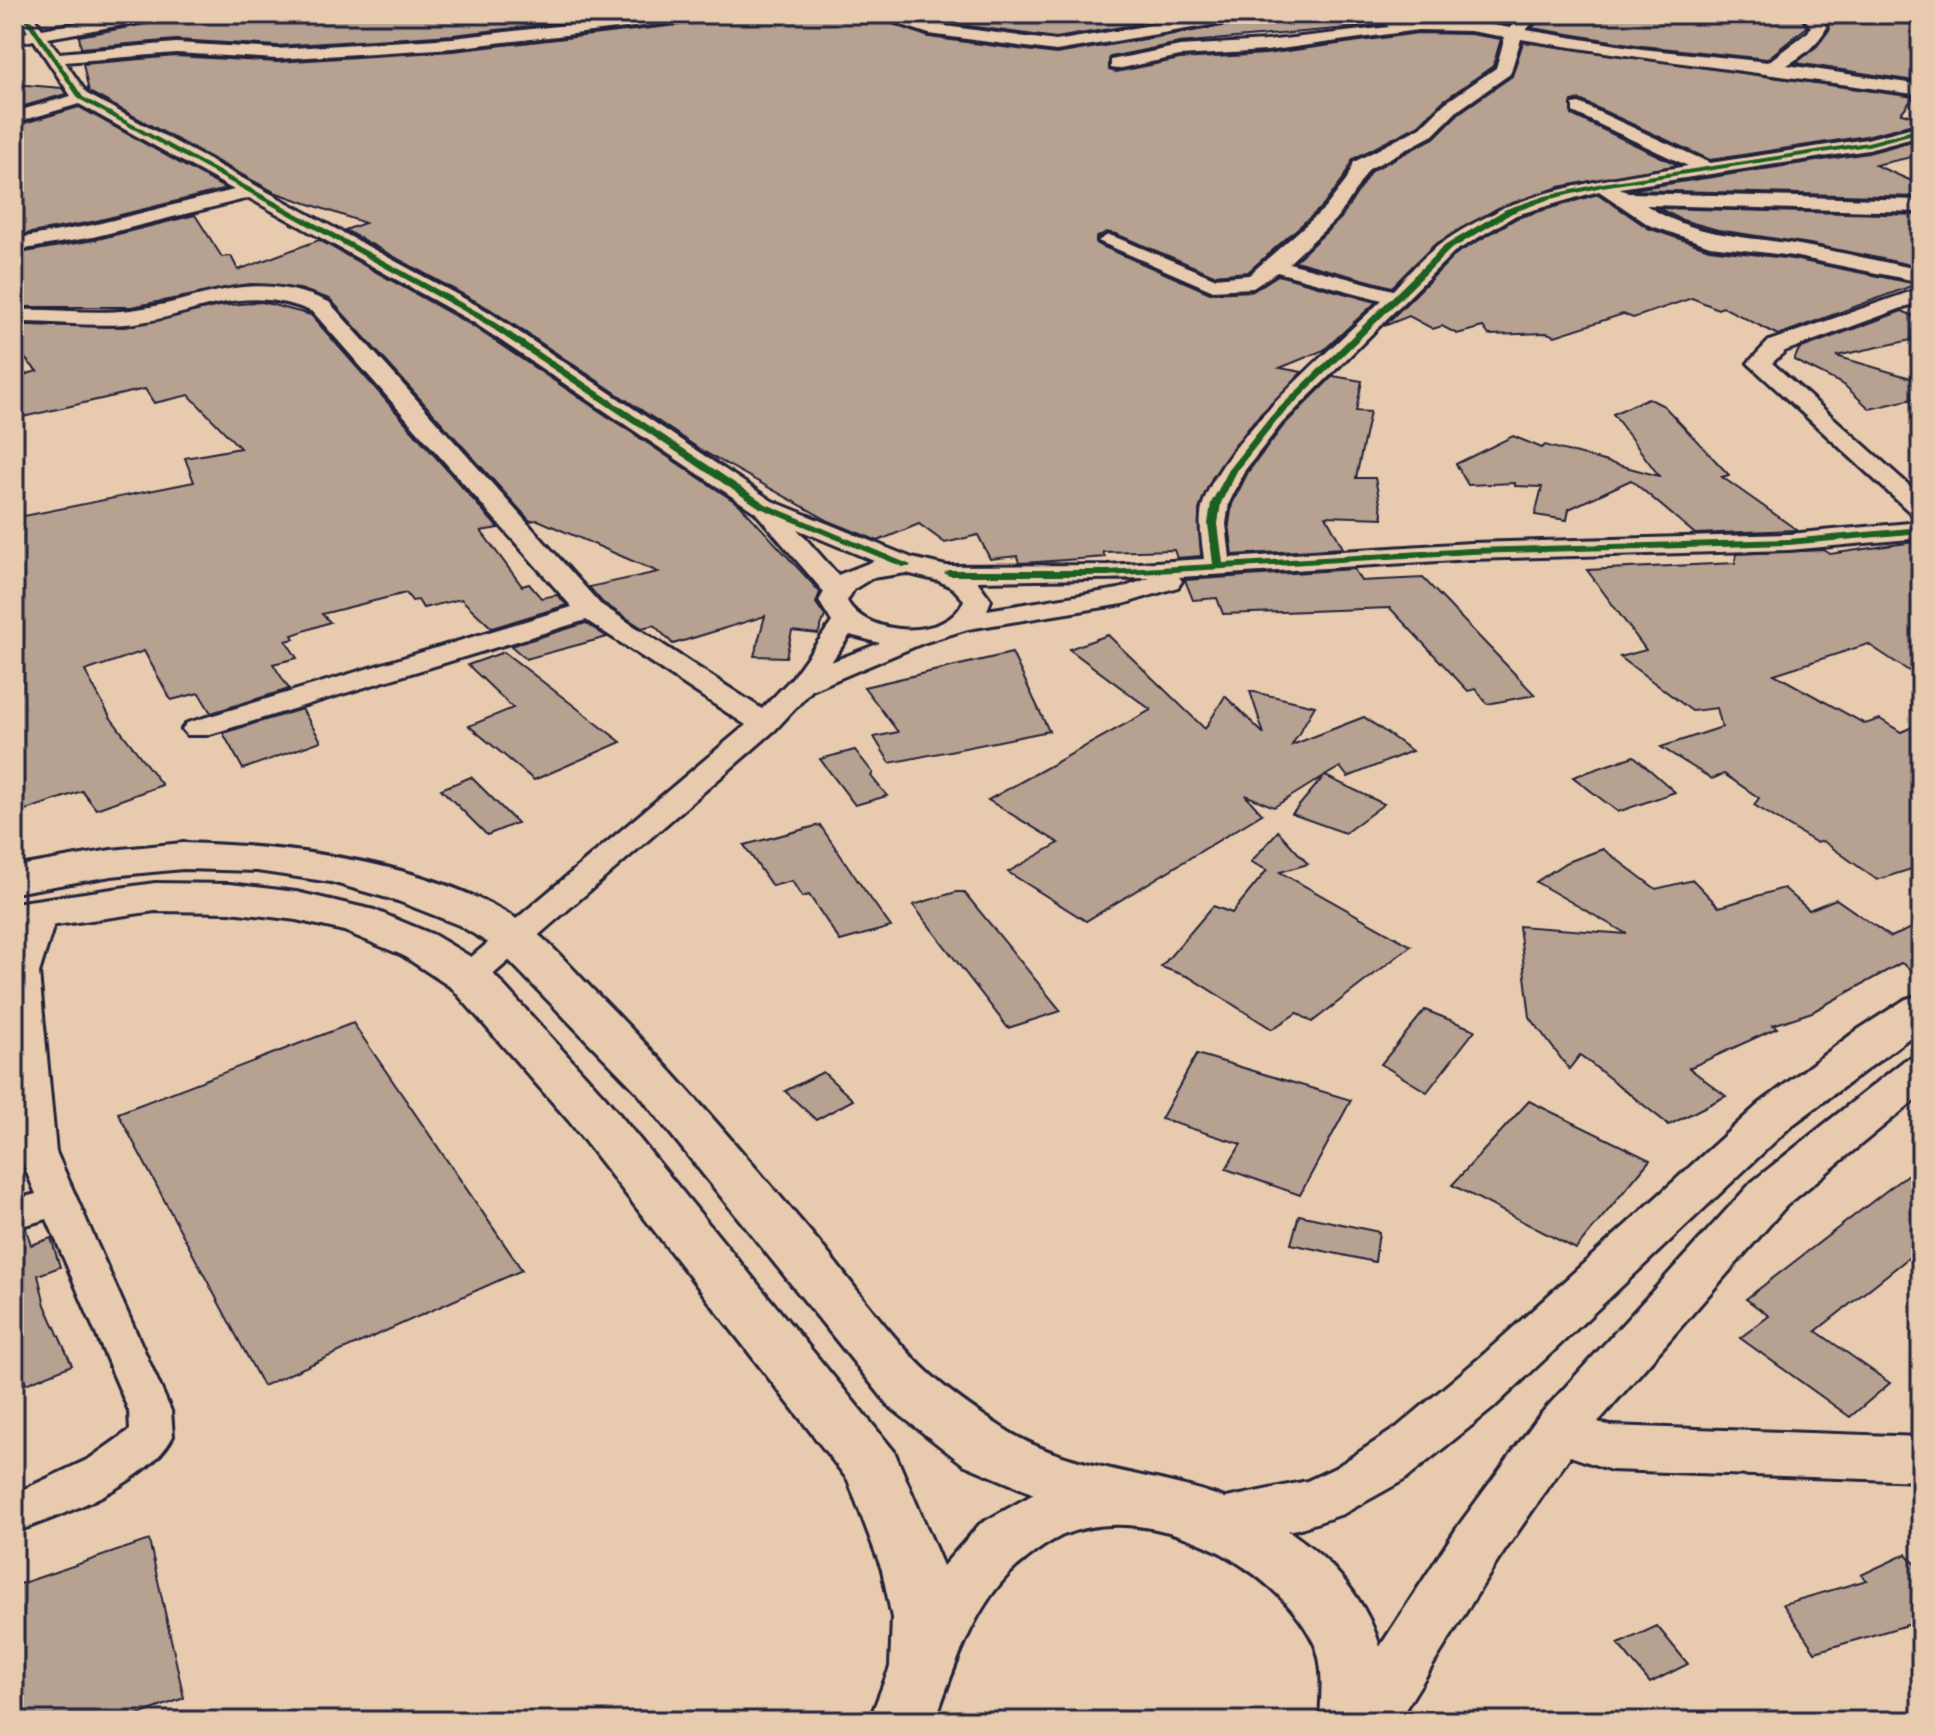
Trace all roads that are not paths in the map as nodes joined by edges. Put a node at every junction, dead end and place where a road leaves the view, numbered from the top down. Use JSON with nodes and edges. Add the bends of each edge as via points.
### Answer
{"nodes":[{"id":1,"x":24,"y":14,"type":"edge"},
{"id":2,"x":156,"y":14,"type":"edge"},
{"id":3,"x":703,"y":14,"type":"edge"},
{"id":4,"x":877,"y":14,"type":"edge"},
{"id":5,"x":1246,"y":14,"type":"edge"},
{"id":6,"x":1383,"y":14,"type":"edge"},
{"id":7,"x":1533,"y":14,"type":"edge"},
{"id":8,"x":1809,"y":14,"type":"edge"},
{"id":9,"x":136,"y":16,"type":"edge"},
{"id":10,"x":1437,"y":25,"type":"junction"},
{"id":11,"x":1515,"y":32,"type":"junction"},
{"id":12,"x":38,"y":36,"type":"junction"},
{"id":13,"x":14,"y":39,"type":"edge"},
{"id":14,"x":56,"y":58,"type":"junction"},
{"id":15,"x":1117,"y":64,"type":"dead end"},
{"id":16,"x":1769,"y":69,"type":"junction"},
{"id":17,"x":1921,"y":90,"type":"edge"},
{"id":18,"x":81,"y":98,"type":"junction"},
{"id":19,"x":1579,"y":108,"type":"dead end"},
{"id":20,"x":14,"y":118,"type":"edge"},
{"id":21,"x":1919,"y":131,"type":"edge"},
{"id":22,"x":1711,"y":170,"type":"junction"},
{"id":23,"x":1602,"y":185,"type":"junction"},
{"id":24,"x":248,"y":192,"type":"junction"},
{"id":25,"x":1621,"y":199,"type":"junction"},
{"id":26,"x":1921,"y":206,"type":"edge"},
{"id":27,"x":1108,"y":241,"type":"dead end"},
{"id":28,"x":14,"y":245,"type":"edge"},
{"id":29,"x":1273,"y":265,"type":"junction"},
{"id":30,"x":1921,"y":276,"type":"edge"},
{"id":31,"x":1921,"y":294,"type":"edge"},
{"id":32,"x":1396,"y":297,"type":"junction"},
{"id":33,"x":14,"y":316,"type":"edge"},
{"id":34,"x":763,"y":506,"type":"junction"},
{"id":35,"x":1921,"y":509,"type":"edge"},
{"id":36,"x":1921,"y":530,"type":"edge"},
{"id":37,"x":906,"y":565,"type":"junction"},
{"id":38,"x":1218,"y":566,"type":"junction"},
{"id":39,"x":949,"y":573,"type":"junction"},
{"id":40,"x":837,"y":590,"type":"junction"},
{"id":41,"x":590,"y":610,"type":"junction"},
{"id":42,"x":846,"y":622,"type":"junction"},
{"id":43,"x":961,"y":622,"type":"junction"},
{"id":44,"x":929,"y":634,"type":"junction"},
{"id":45,"x":802,"y":684,"type":"junction"},
{"id":46,"x":765,"y":724,"type":"junction"},
{"id":47,"x":197,"y":729,"type":"dead end"},
{"id":48,"x":23,"y":902,"type":"edge"},
{"id":49,"x":513,"y":938,"type":"junction"},
{"id":50,"x":469,"y":977,"type":"junction"},
{"id":51,"x":1921,"y":1009,"type":"edge"},
{"id":52,"x":1921,"y":1071,"type":"edge"},
{"id":53,"x":59,"y":1202,"type":"junction"},
{"id":54,"x":14,"y":1214,"type":"edge"},
{"id":55,"x":1558,"y":1431,"type":"junction"},
{"id":56,"x":1921,"y":1459,"type":"edge"},
{"id":57,"x":1135,"y":1502,"type":"junction"},
{"id":58,"x":14,"y":1514,"type":"edge"},
{"id":59,"x":1218,"y":1520,"type":"junction"},
{"id":60,"x":912,"y":1693,"type":"edge"},
{"id":61,"x":1353,"y":1721,"type":"edge"},
{"id":62,"x":1365,"y":1721,"type":"edge"}],
"edges":[{"from":1,"to":12,"type":"street"},
{"from":2,"to":9,"type":"street"},
{"from":3,"to":14,"type":"street","via":[[453,43],[277,54],[176,48]]},
{"from":4,"to":5,"type":"street","via":[[929,29],[1056,46]]},
{"from":6,"to":10,"type":"street","via":[[1397,25]]},
{"from":7,"to":11,"type":"street"},
{"from":8,"to":16,"type":"street","via":[[1817,32],[1808,44]]},
{"from":9,"to":12,"type":"street"},
{"from":10,"to":11,"type":"street"},
{"from":10,"to":15,"type":"street","via":[[1180,51]]},
{"from":11,"to":16,"type":"street"},
{"from":11,"to":29,"type":"street","via":[[1504,70],[1427,131],[1361,166],[1358,182],[1341,202]]},
{"from":12,"to":13,"type":"street"},
{"from":12,"to":14,"type":"street"},
{"from":14,"to":18,"type":"street"},
{"from":16,"to":17,"type":"street"},
{"from":18,"to":20,"type":"street"},
{"from":18,"to":24,"type":"street"},
{"from":19,"to":22,"type":"street"},
{"from":21,"to":22,"type":"street"},
{"from":22,"to":23,"type":"street"},
{"from":23,"to":25,"type":"street"},
{"from":23,"to":32,"type":"street","via":[[1509,211],[1447,248]]},
{"from":24,"to":28,"type":"street"},
{"from":24,"to":34,"type":"street","via":[[481,317]]},
{"from":25,"to":26,"type":"street"},
{"from":25,"to":30,"type":"street","via":[[1656,221],[1717,242],[1793,250]]},
{"from":27,"to":29,"type":"street","via":[[1211,284],[1246,284]]},
{"from":29,"to":32,"type":"street"},
{"from":31,"to":35,"type":"street","via":[[1777,346],[1759,363]]},
{"from":32,"to":38,"type":"street","via":[[1274,418],[1234,468],[1216,503]]},
{"from":33,"to":41,"type":"street","via":[[133,317],[256,288],[302,297],[321,307]]},
{"from":34,"to":37,"type":"street"},
{"from":34,"to":40,"type":"street"},
{"from":36,"to":38,"type":"street","via":[[1789,542],[1471,551]]},
{"from":37,"to":39,"type":"street"},
{"from":37,"to":40,"type":"street","via":[[863,572]]},
{"from":38,"to":39,"type":"street","via":[[1107,573]]},
{"from":38,"to":43,"type":"street","via":[[1123,596]]},
{"from":39,"to":43,"type":"street","via":[[973,592],[975,602]]},
{"from":40,"to":42,"type":"street","via":[[836,612]]},
{"from":41,"to":46,"type":"street"},
{"from":41,"to":47,"type":"street"},
{"from":42,"to":44,"type":"street","via":[[877,635]]},
{"from":42,"to":45,"type":"street"},
{"from":43,"to":44,"type":"street"},
{"from":44,"to":45,"type":"street"},
{"from":45,"to":46,"type":"street"},
{"from":46,"to":49,"type":"street"},
{"from":48,"to":49,"type":"main road","via":[[111,863],[183,856],[257,858],[334,869],[414,891],[475,915]]},
{"from":48,"to":50,"type":"main road","via":[[230,898],[296,906],[370,925],[418,945]]},
{"from":48,"to":53,"type":"street","via":[[22,973],[37,1152]]},
{"from":49,"to":50,"type":"street"},
{"from":49,"to":57,"type":"main road","via":[[654,1080],[910,1391],[984,1447],[1040,1472]]},
{"from":50,"to":60,"type":"main road","via":[[587,1109],[873,1468],[913,1570],[924,1618]]},
{"from":51,"to":59,"type":"street","via":[[1878,1035],[1720,1163],[1483,1387],[1375,1472],[1291,1509]]},
{"from":52,"to":55,"type":"street","via":[[1769,1194]]},
{"from":53,"to":54,"type":"street"},
{"from":53,"to":58,"type":"street","via":[[150,1411],[152,1436],[133,1455],[84,1483]]},
{"from":55,"to":56,"type":"street","via":[[1611,1448]]},
{"from":55,"to":62,"type":"street","via":[[1479,1542]]},
{"from":57,"to":59,"type":"main road"},
{"from":57,"to":60,"type":"main road","via":[[1063,1510],[1003,1540],[974,1568]]},
{"from":59,"to":61,"type":"main road","via":[[1273,1551],[1318,1594],[1343,1632],[1354,1669]]}]}
